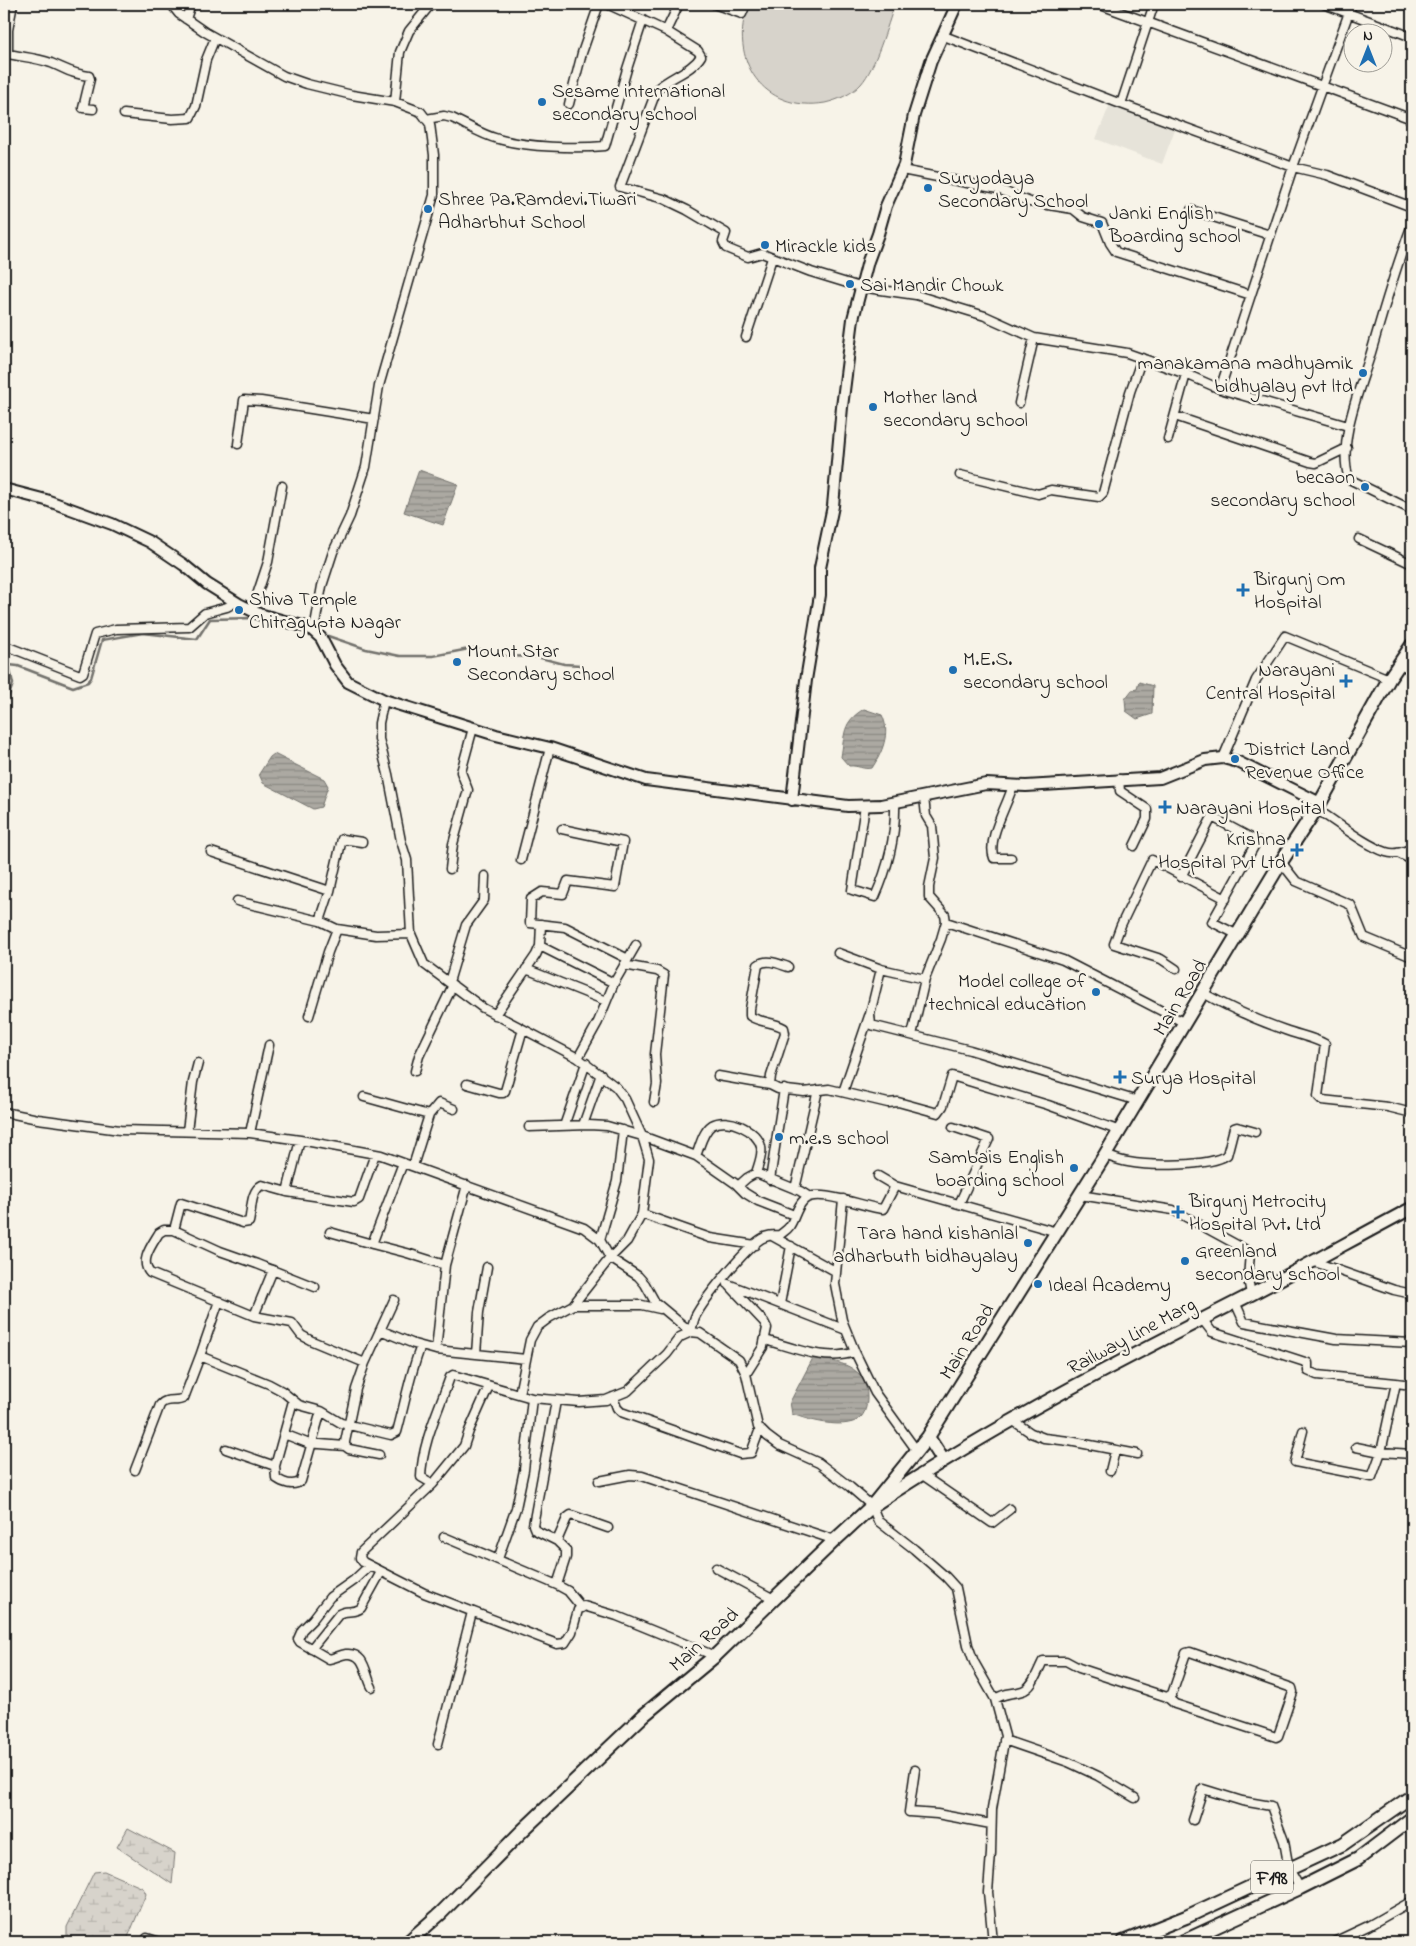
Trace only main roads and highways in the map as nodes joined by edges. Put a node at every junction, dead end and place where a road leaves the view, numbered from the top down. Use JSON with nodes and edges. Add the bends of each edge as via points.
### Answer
{"nodes":[{"id":1,"x":1412,"y":645,"type":"edge"},
{"id":2,"x":1407,"y":666,"type":"edge"},
{"id":3,"x":1412,"y":1208,"type":"edge"},
{"id":4,"x":928,"y":1437,"type":"junction"},
{"id":5,"x":943,"y":1460,"type":"junction"},
{"id":6,"x":872,"y":1506,"type":"junction"},
{"id":7,"x":1412,"y":1796,"type":"edge"},
{"id":8,"x":1412,"y":1818,"type":"edge"},
{"id":9,"x":408,"y":1942,"type":"edge"},
{"id":10,"x":1124,"y":1942,"type":"edge"},
{"id":11,"x":1182,"y":1942,"type":"edge"}],
"edges":[{"from":1,"to":2,"type":"main road","name":"Main Road"},
{"from":2,"to":4,"type":"main road","name":"Main Road","via":[[1389,679],[1318,806],[1105,1156]]},
{"from":3,"to":5,"type":"main road","name":"Railway Line Marg","via":[[1012,1420]]},
{"from":4,"to":5,"type":"main road"},
{"from":4,"to":6,"type":"main road","name":"Main Road"},
{"from":5,"to":6,"type":"main road","name":"Railway Line Marg"},
{"from":6,"to":9,"type":"main road","name":"Main Road","via":[[715,1656],[644,1715]]},
{"from":7,"to":10,"type":"main road","number":"F198","via":[[1343,1844],[1186,1917]]},
{"from":8,"to":11,"type":"main road","number":"F198","via":[[1358,1859]]}]}
